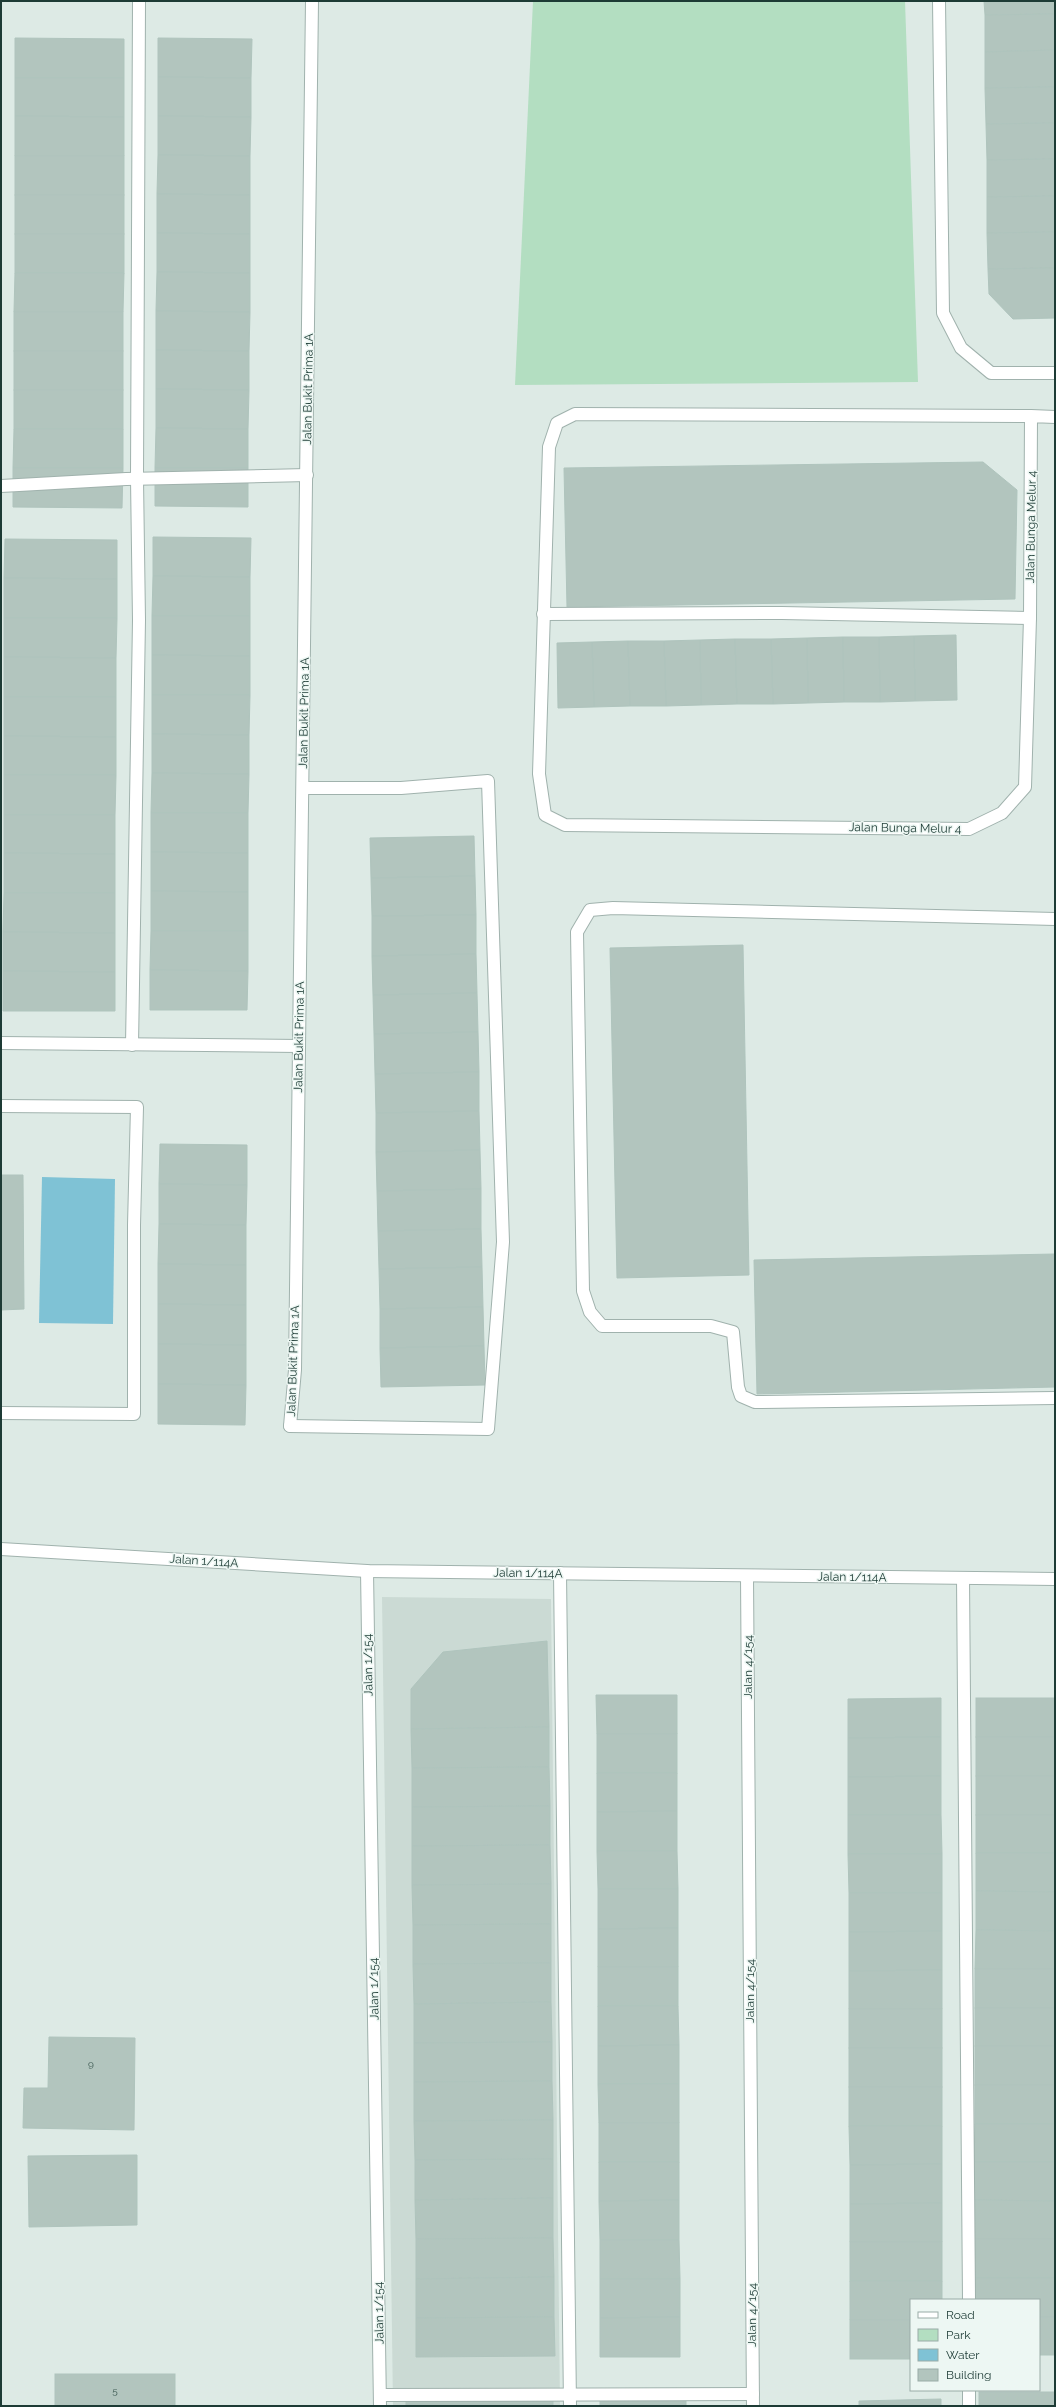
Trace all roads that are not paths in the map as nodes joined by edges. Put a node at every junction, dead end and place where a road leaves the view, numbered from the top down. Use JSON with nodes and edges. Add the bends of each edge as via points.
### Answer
{"nodes":[{"id":1,"x":139,"y":1,"type":"edge"},
{"id":2,"x":312,"y":1,"type":"edge"},
{"id":3,"x":939,"y":1,"type":"edge"},
{"id":4,"x":1055,"y":373,"type":"edge"},
{"id":5,"x":1031,"y":416,"type":"junction"},
{"id":6,"x":1055,"y":417,"type":"edge"},
{"id":7,"x":306,"y":475,"type":"junction"},
{"id":8,"x":138,"y":479,"type":"junction"},
{"id":9,"x":1,"y":486,"type":"edge"},
{"id":10,"x":543,"y":614,"type":"junction"},
{"id":11,"x":1030,"y":618,"type":"junction"},
{"id":12,"x":303,"y":788,"type":"junction"},
{"id":13,"x":1055,"y":919,"type":"edge"},
{"id":14,"x":1,"y":1043,"type":"edge"},
{"id":15,"x":132,"y":1045,"type":"junction"},
{"id":16,"x":299,"y":1046,"type":"junction"},
{"id":17,"x":1,"y":1106,"type":"edge"},
{"id":18,"x":1055,"y":1398,"type":"edge"},
{"id":19,"x":1,"y":1413,"type":"edge"},
{"id":20,"x":1,"y":1549,"type":"edge"},
{"id":21,"x":367,"y":1571,"type":"junction"},
{"id":22,"x":560,"y":1573,"type":"junction"},
{"id":23,"x":747,"y":1576,"type":"junction"},
{"id":24,"x":963,"y":1578,"type":"junction"},
{"id":25,"x":1055,"y":1580,"type":"edge"},
{"id":26,"x":969,"y":2299,"type":"edge"},
{"id":27,"x":969,"y":2391,"type":"edge"},
{"id":28,"x":380,"y":2400,"type":"edge"},
{"id":29,"x":570,"y":2400,"type":"edge"},
{"id":30,"x":753,"y":2400,"type":"edge"},
{"id":31,"x":970,"y":2406,"type":"edge"}],
"edges":[{"from":1,"to":8,"type":"street"},
{"from":2,"to":7,"type":"street","name":"Jalan Bukit Prima 1A"},
{"from":3,"to":4,"type":"street","via":[[943,313],[961,348],[991,373]]},
{"from":5,"to":6,"type":"street"},
{"from":5,"to":10,"type":"street","via":[[575,414],[556,423],[549,447]]},
{"from":5,"to":11,"type":"street","name":"Jalan Bunga Melur 4"},
{"from":7,"to":8,"type":"street"},
{"from":7,"to":12,"type":"street","name":"Jalan Bukit Prima 1A"},
{"from":8,"to":9,"type":"street"},
{"from":8,"to":15,"type":"street","via":[[139,620]]},
{"from":10,"to":11,"type":"street","via":[[782,612]]},
{"from":10,"to":11,"type":"street","name":"Jalan Bunga Melur 4","via":[[539,774],[545,815],[565,825],[969,829],[1002,813],[1024,787]]},
{"from":12,"to":16,"type":"street","name":"Jalan Bukit Prima 1A"},
{"from":12,"to":16,"type":"street","name":"Jalan Bukit Prima 1A","via":[[400,788],[488,780],[503,1242],[488,1429],[290,1426],[295,1370]]},
{"from":13,"to":18,"type":"street","via":[[613,908],[590,910],[577,932],[583,1291],[590,1312],[602,1326],[710,1326],[733,1332],[738,1387],[741,1396],[755,1402]]},
{"from":14,"to":15,"type":"street"},
{"from":15,"to":16,"type":"street"},
{"from":17,"to":19,"type":"street","via":[[137,1107],[134,1414]]},
{"from":20,"to":21,"type":"street","name":"Jalan 1/114A"},
{"from":21,"to":22,"type":"street","name":"Jalan 1/114A"},
{"from":21,"to":28,"type":"street","name":"Jalan 1/154"},
{"from":22,"to":23,"type":"street","name":"Jalan 1/114A"},
{"from":22,"to":29,"type":"street"},
{"from":23,"to":24,"type":"street","name":"Jalan 1/114A"},
{"from":23,"to":30,"type":"street","name":"Jalan 4/154"},
{"from":24,"to":25,"type":"street","name":"Jalan 1/114A"},
{"from":24,"to":26,"type":"street"},
{"from":27,"to":31,"type":"street"},
{"from":28,"to":29,"type":"street"},
{"from":29,"to":30,"type":"street"}]}
